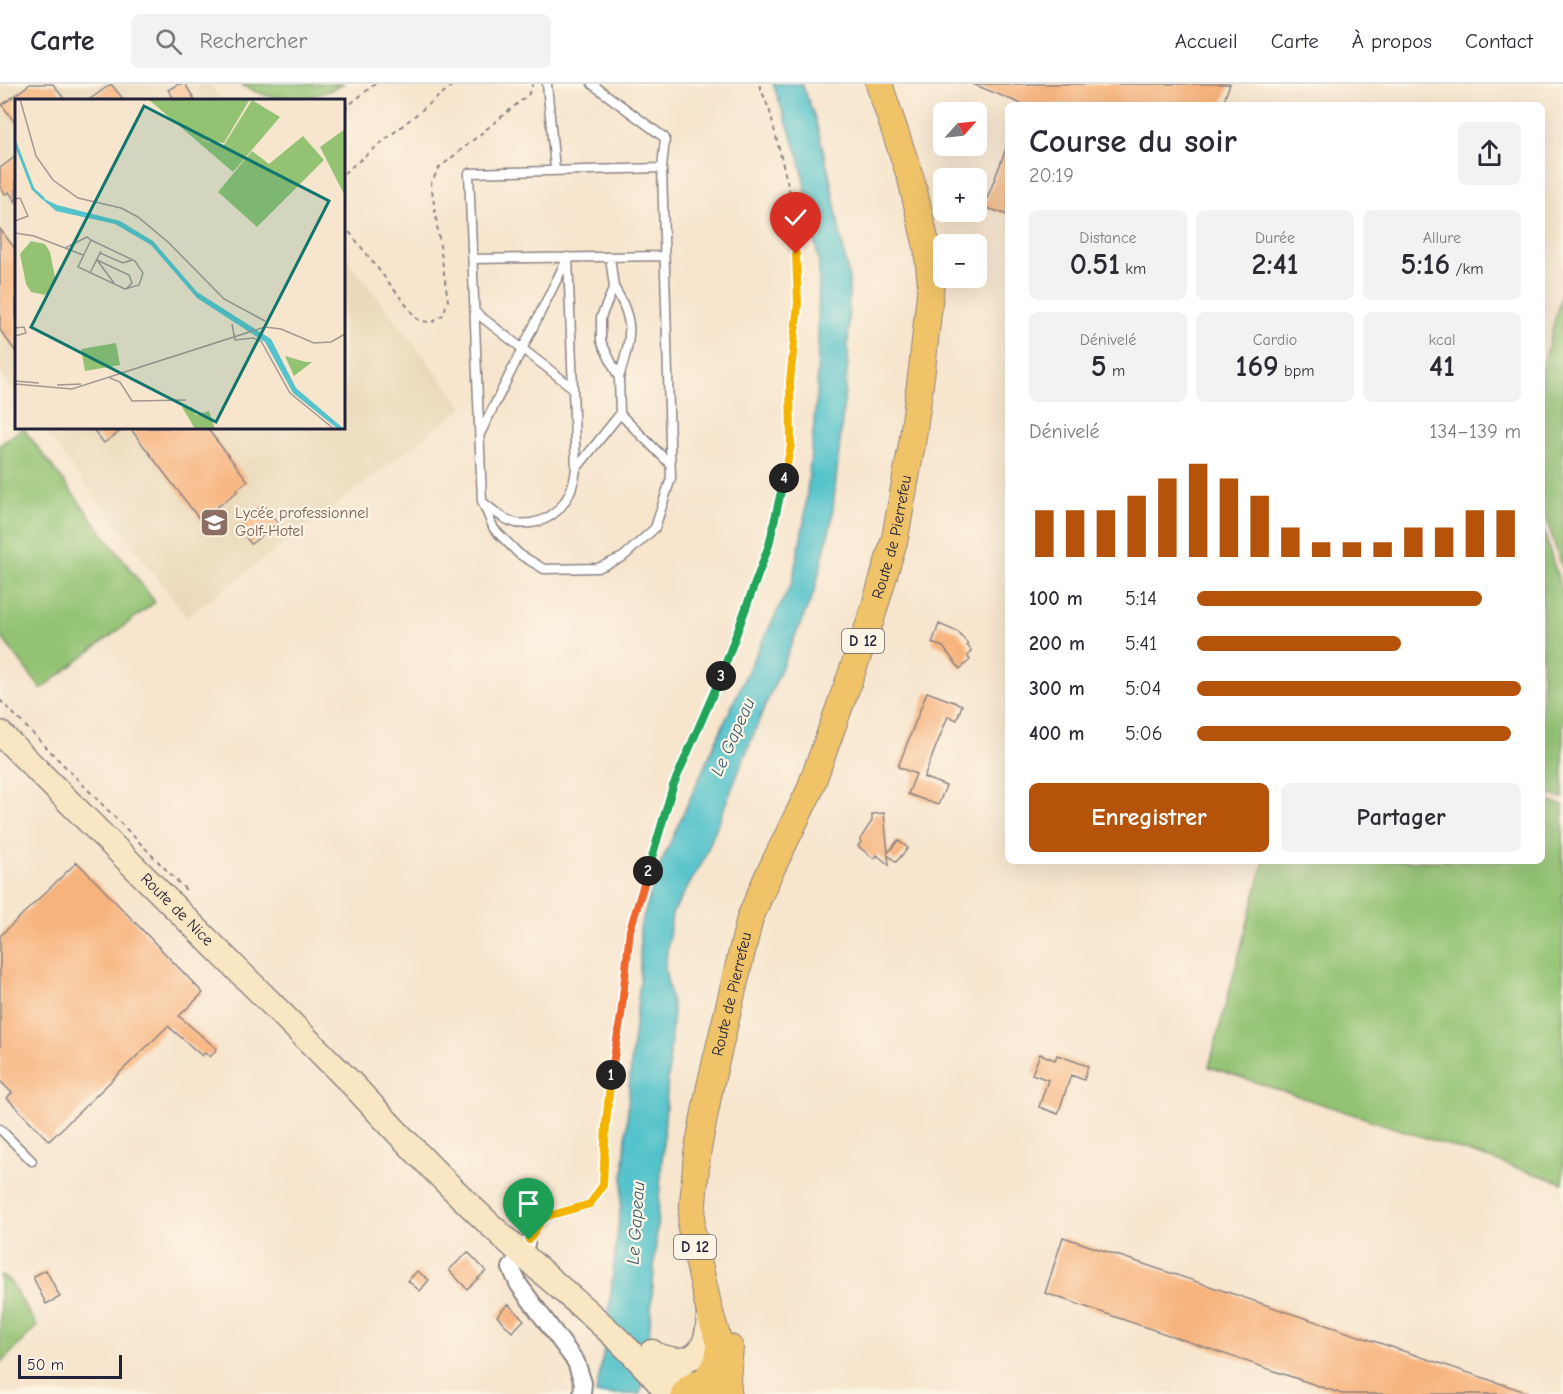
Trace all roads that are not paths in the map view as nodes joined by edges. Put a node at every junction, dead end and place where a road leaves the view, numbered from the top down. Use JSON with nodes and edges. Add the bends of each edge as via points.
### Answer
{"nodes":[{"id":1,"x":547,"y":84,"type":"edge"},
{"id":2,"x":592,"y":84,"type":"edge"},
{"id":3,"x":879,"y":84,"type":"edge"},
{"id":4,"x":662,"y":168,"type":"junction"},
{"id":5,"x":555,"y":169,"type":"junction"},
{"id":6,"x":664,"y":256,"type":"junction"},
{"id":7,"x":568,"y":257,"type":"junction"},
{"id":8,"x":610,"y":257,"type":"junction"},
{"id":9,"x":473,"y":259,"type":"junction"},
{"id":10,"x":614,"y":287,"type":"junction"},
{"id":11,"x":475,"y":312,"type":"junction"},
{"id":12,"x":522,"y":349,"type":"junction"},
{"id":13,"x":619,"y":378,"type":"junction"},
{"id":14,"x":573,"y":388,"type":"junction"},
{"id":15,"x":620,"y":414,"type":"junction"},
{"id":16,"x":480,"y":434,"type":"junction"},
{"id":17,"x":670,"y":464,"type":"junction"},
{"id":18,"x":576,"y":469,"type":"junction"},
{"id":19,"x":483,"y":501,"type":"junction"},
{"id":20,"x":0,"y":733,"type":"edge"},
{"id":21,"x":0,"y":1129,"type":"edge"},
{"id":22,"x":32,"y":1161,"type":"dead end"},
{"id":23,"x":694,"y":1184,"type":"junction"},
{"id":24,"x":590,"y":1204,"type":"road end"},
{"id":25,"x":526,"y":1246,"type":"junction"},
{"id":26,"x":709,"y":1309,"type":"junction"},
{"id":27,"x":653,"y":1364,"type":"junction"},
{"id":28,"x":708,"y":1389,"type":"edge"},
{"id":29,"x":582,"y":1394,"type":"edge"},
{"id":30,"x":668,"y":1394,"type":"edge"}],
"edges":[{"from":1,"to":5,"type":"lane"},
{"from":2,"to":4,"type":"lane","via":[[665,138]]},
{"from":3,"to":23,"type":"main road","name":"Route de Pierrefeu","number":"D 12","via":[[911,179],[931,284],[912,444],[895,538],[871,619],[809,792],[750,918],[710,1086]]},
{"from":4,"to":5,"type":"lane"},
{"from":4,"to":6,"type":"lane"},
{"from":5,"to":9,"type":"lane","via":[[469,173]]},
{"from":6,"to":8,"type":"lane"},
{"from":6,"to":17,"type":"lane"},
{"from":7,"to":8,"type":"lane"},
{"from":7,"to":9,"type":"lane"},
{"from":7,"to":12,"type":"lane"},
{"from":7,"to":14,"type":"lane"},
{"from":8,"to":10,"type":"lane"},
{"from":9,"to":11,"type":"lane"},
{"from":10,"to":13,"type":"lane","via":[[631,324]]},
{"from":10,"to":13,"type":"lane","via":[[601,316],[601,341]]},
{"from":11,"to":12,"type":"lane"},
{"from":11,"to":16,"type":"lane"},
{"from":12,"to":14,"type":"lane"},
{"from":12,"to":16,"type":"lane"},
{"from":13,"to":15,"type":"lane"},
{"from":14,"to":18,"type":"lane"},
{"from":15,"to":17,"type":"lane"},
{"from":15,"to":18,"type":"lane"},
{"from":16,"to":19,"type":"lane"},
{"from":17,"to":19,"type":"lane","via":[[671,478],[655,528],[623,556],[598,568],[544,570],[519,554],[494,529]]},
{"from":18,"to":19,"type":"lane","via":[[567,499],[557,513],[540,522],[518,524],[498,515]]},
{"from":20,"to":25,"type":"main road","name":"Route de Nice","via":[[355,1087],[410,1131]]},
{"from":21,"to":22,"type":"lane"},
{"from":23,"to":26,"type":"main road","number":"D 12","via":[[691,1228]]},
{"from":23,"to":28,"type":"main road","via":[[730,1338],[727,1378]]},
{"from":24,"to":25,"type":"lane","via":[[548,1216]]},
{"from":25,"to":27,"type":"main road","name":"Route de Nice"},
{"from":25,"to":29,"type":"street","via":[[511,1268],[519,1285],[576,1362],[584,1383]]},
{"from":26,"to":27,"type":"main road","via":[[706,1342],[695,1356]]},
{"from":26,"to":28,"type":"main road","via":[[719,1355]]},
{"from":27,"to":28,"type":"main road"},
{"from":27,"to":30,"type":"main road"}]}
